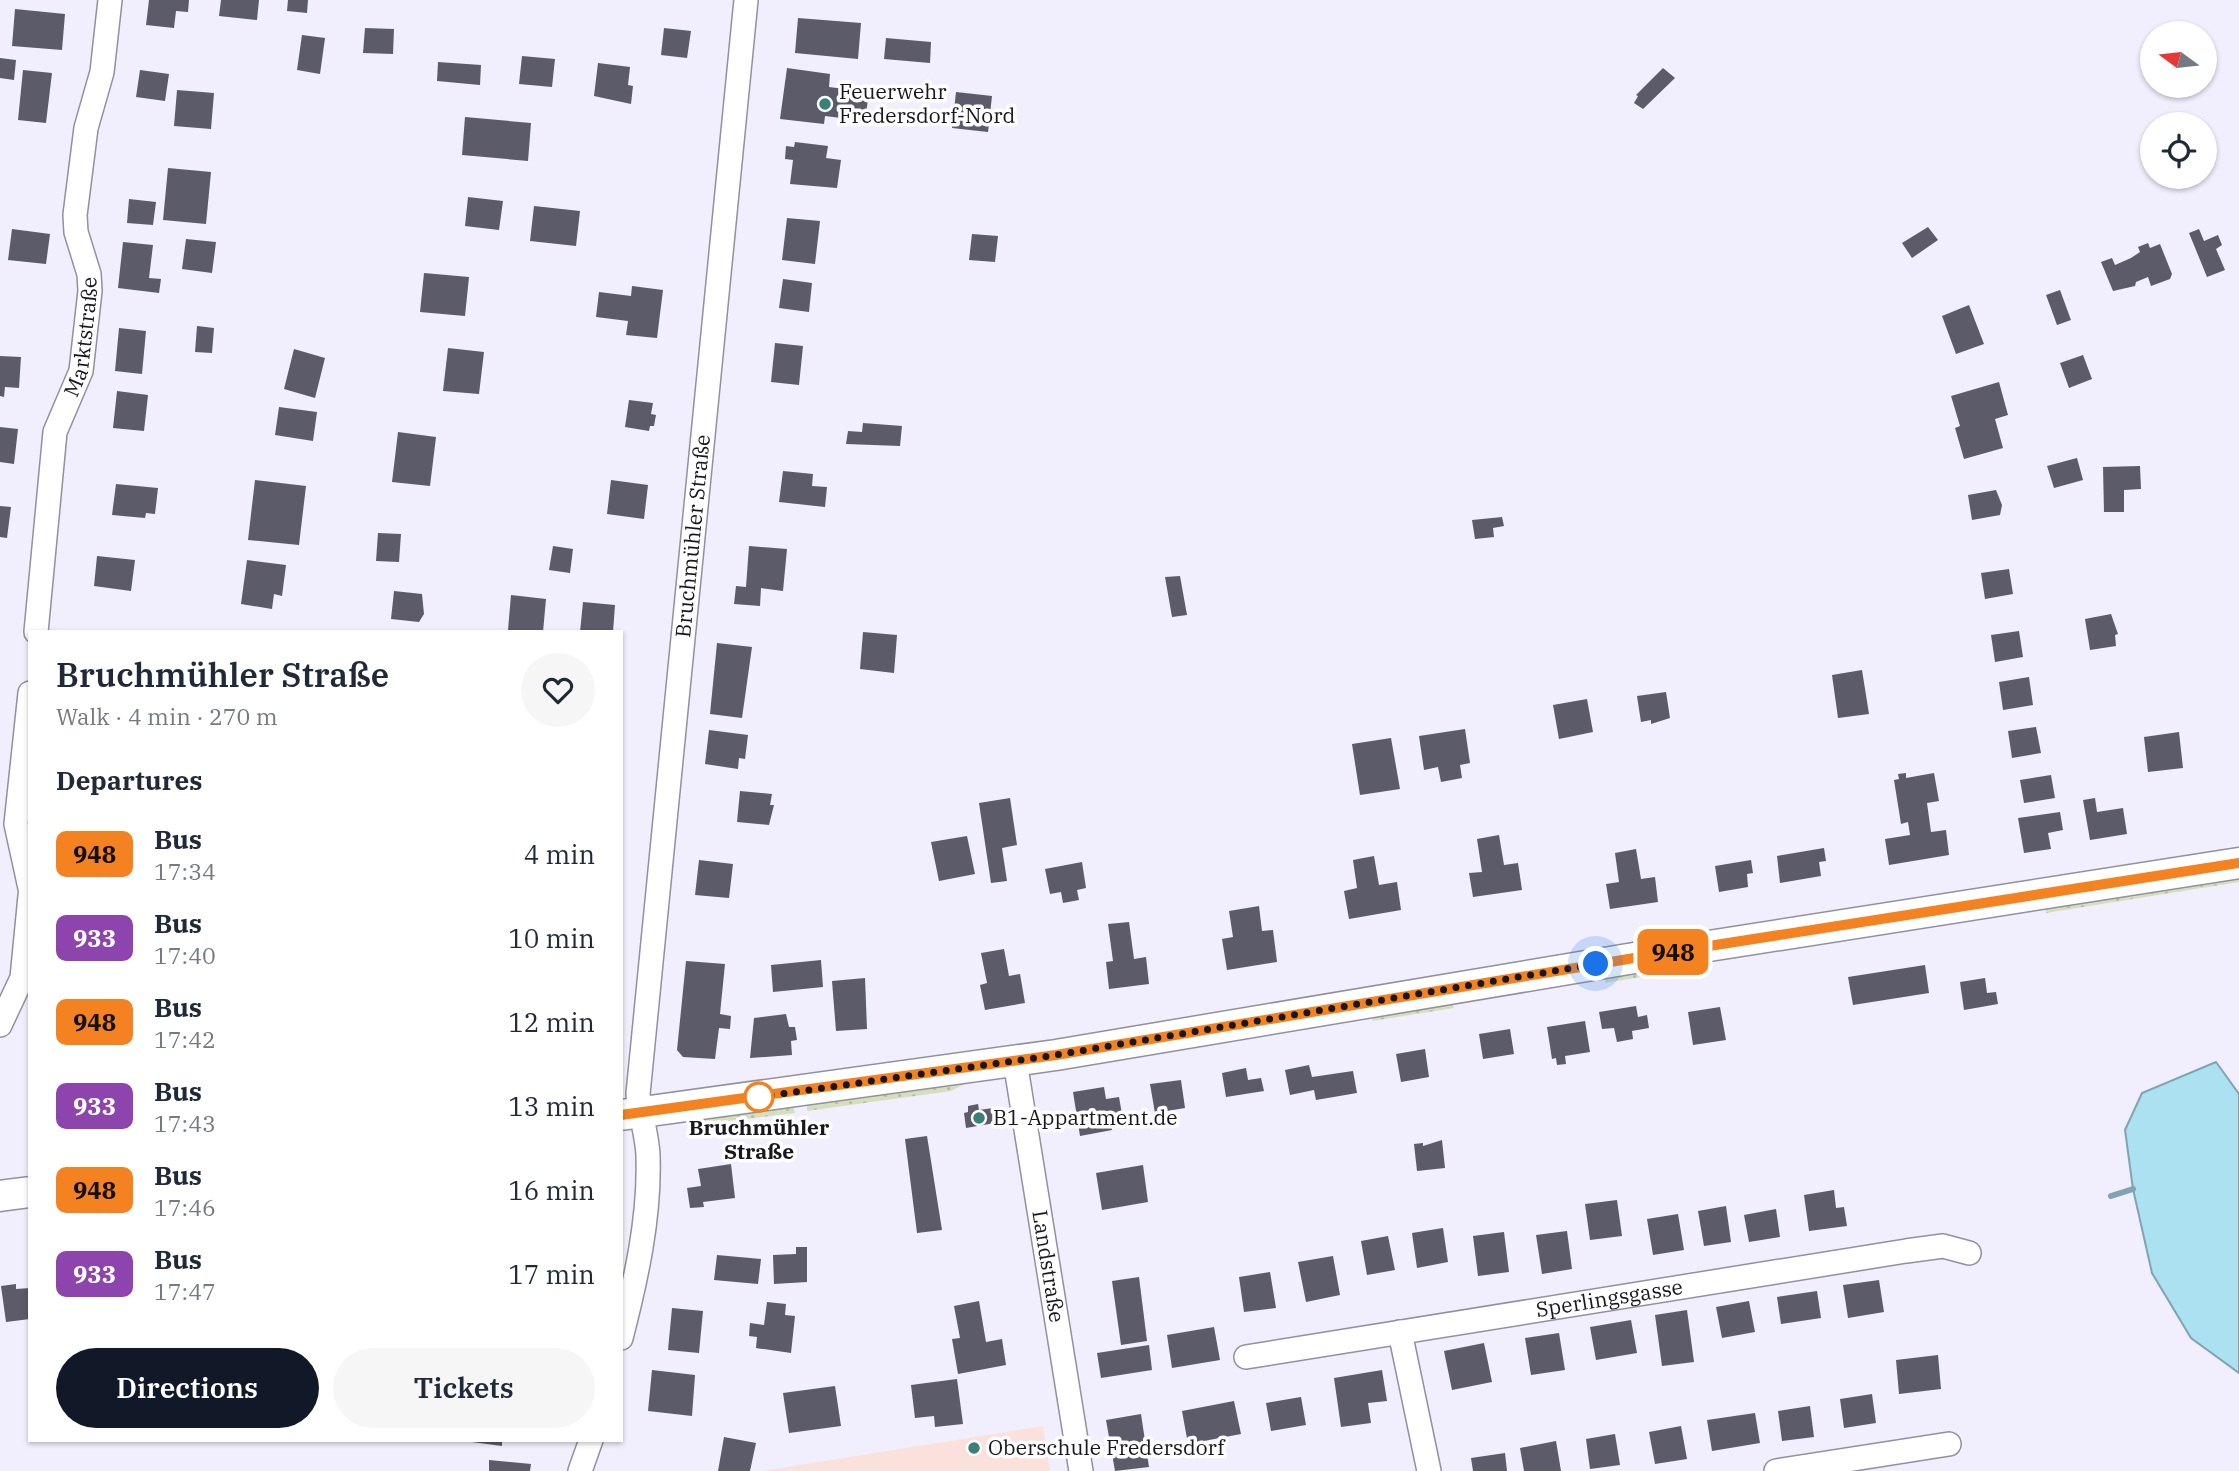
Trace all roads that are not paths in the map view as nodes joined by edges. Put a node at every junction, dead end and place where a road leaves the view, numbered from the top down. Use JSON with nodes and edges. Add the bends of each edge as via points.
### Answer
{"nodes":[{"id":1,"x":110,"y":0,"type":"edge"},
{"id":2,"x":746,"y":0,"type":"edge"},
{"id":3,"x":36,"y":630,"type":"edge"},
{"id":4,"x":28,"y":712,"type":"edge"},
{"id":5,"x":2239,"y":863,"type":"edge"},
{"id":6,"x":28,"y":879,"type":"edge"},
{"id":7,"x":28,"y":916,"type":"edge"},
{"id":8,"x":0,"y":1025,"type":"edge"},
{"id":9,"x":1016,"y":1060,"type":"junction"},
{"id":10,"x":631,"y":1114,"type":"edge"},
{"id":11,"x":28,"y":1192,"type":"edge"},
{"id":12,"x":0,"y":1196,"type":"edge"},
{"id":13,"x":1969,"y":1253,"type":"dead end"},
{"id":14,"x":623,"y":1329,"type":"edge"},
{"id":15,"x":1400,"y":1332,"type":"junction"},
{"id":16,"x":1246,"y":1357,"type":"dead end"},
{"id":17,"x":590,"y":1442,"type":"edge"},
{"id":18,"x":1949,"y":1444,"type":"dead end"},
{"id":19,"x":580,"y":1471,"type":"edge"},
{"id":20,"x":1081,"y":1471,"type":"edge"},
{"id":21,"x":1429,"y":1471,"type":"edge"},
{"id":22,"x":1776,"y":1471,"type":"edge"}],
"edges":[{"from":1,"to":3,"type":"street","name":"Marktstraße","via":[[102,72],[86,128],[75,215],[89,274],[83,357],[76,387],[54,432]]},
{"from":2,"to":10,"type":"street","name":"Bruchmühler Straße","via":[[638,1094]]},
{"from":4,"to":6,"type":"street","via":[[16,824]]},
{"from":5,"to":9,"type":"main road"},
{"from":7,"to":8,"type":"street","via":[[22,978]]},
{"from":9,"to":10,"type":"main road"},
{"from":9,"to":20,"type":"street","name":"Landstraße"},
{"from":10,"to":14,"type":"street","name":"Bruchmühler Straße","via":[[649,1154],[642,1241]]},
{"from":11,"to":12,"type":"main road"},
{"from":13,"to":15,"type":"street","name":"Sperlingsgasse","via":[[1943,1246]]},
{"from":15,"to":16,"type":"street","name":"Sperlingsgasse"},
{"from":15,"to":21,"type":"street"},
{"from":17,"to":19,"type":"street"},
{"from":18,"to":22,"type":"street"}]}
